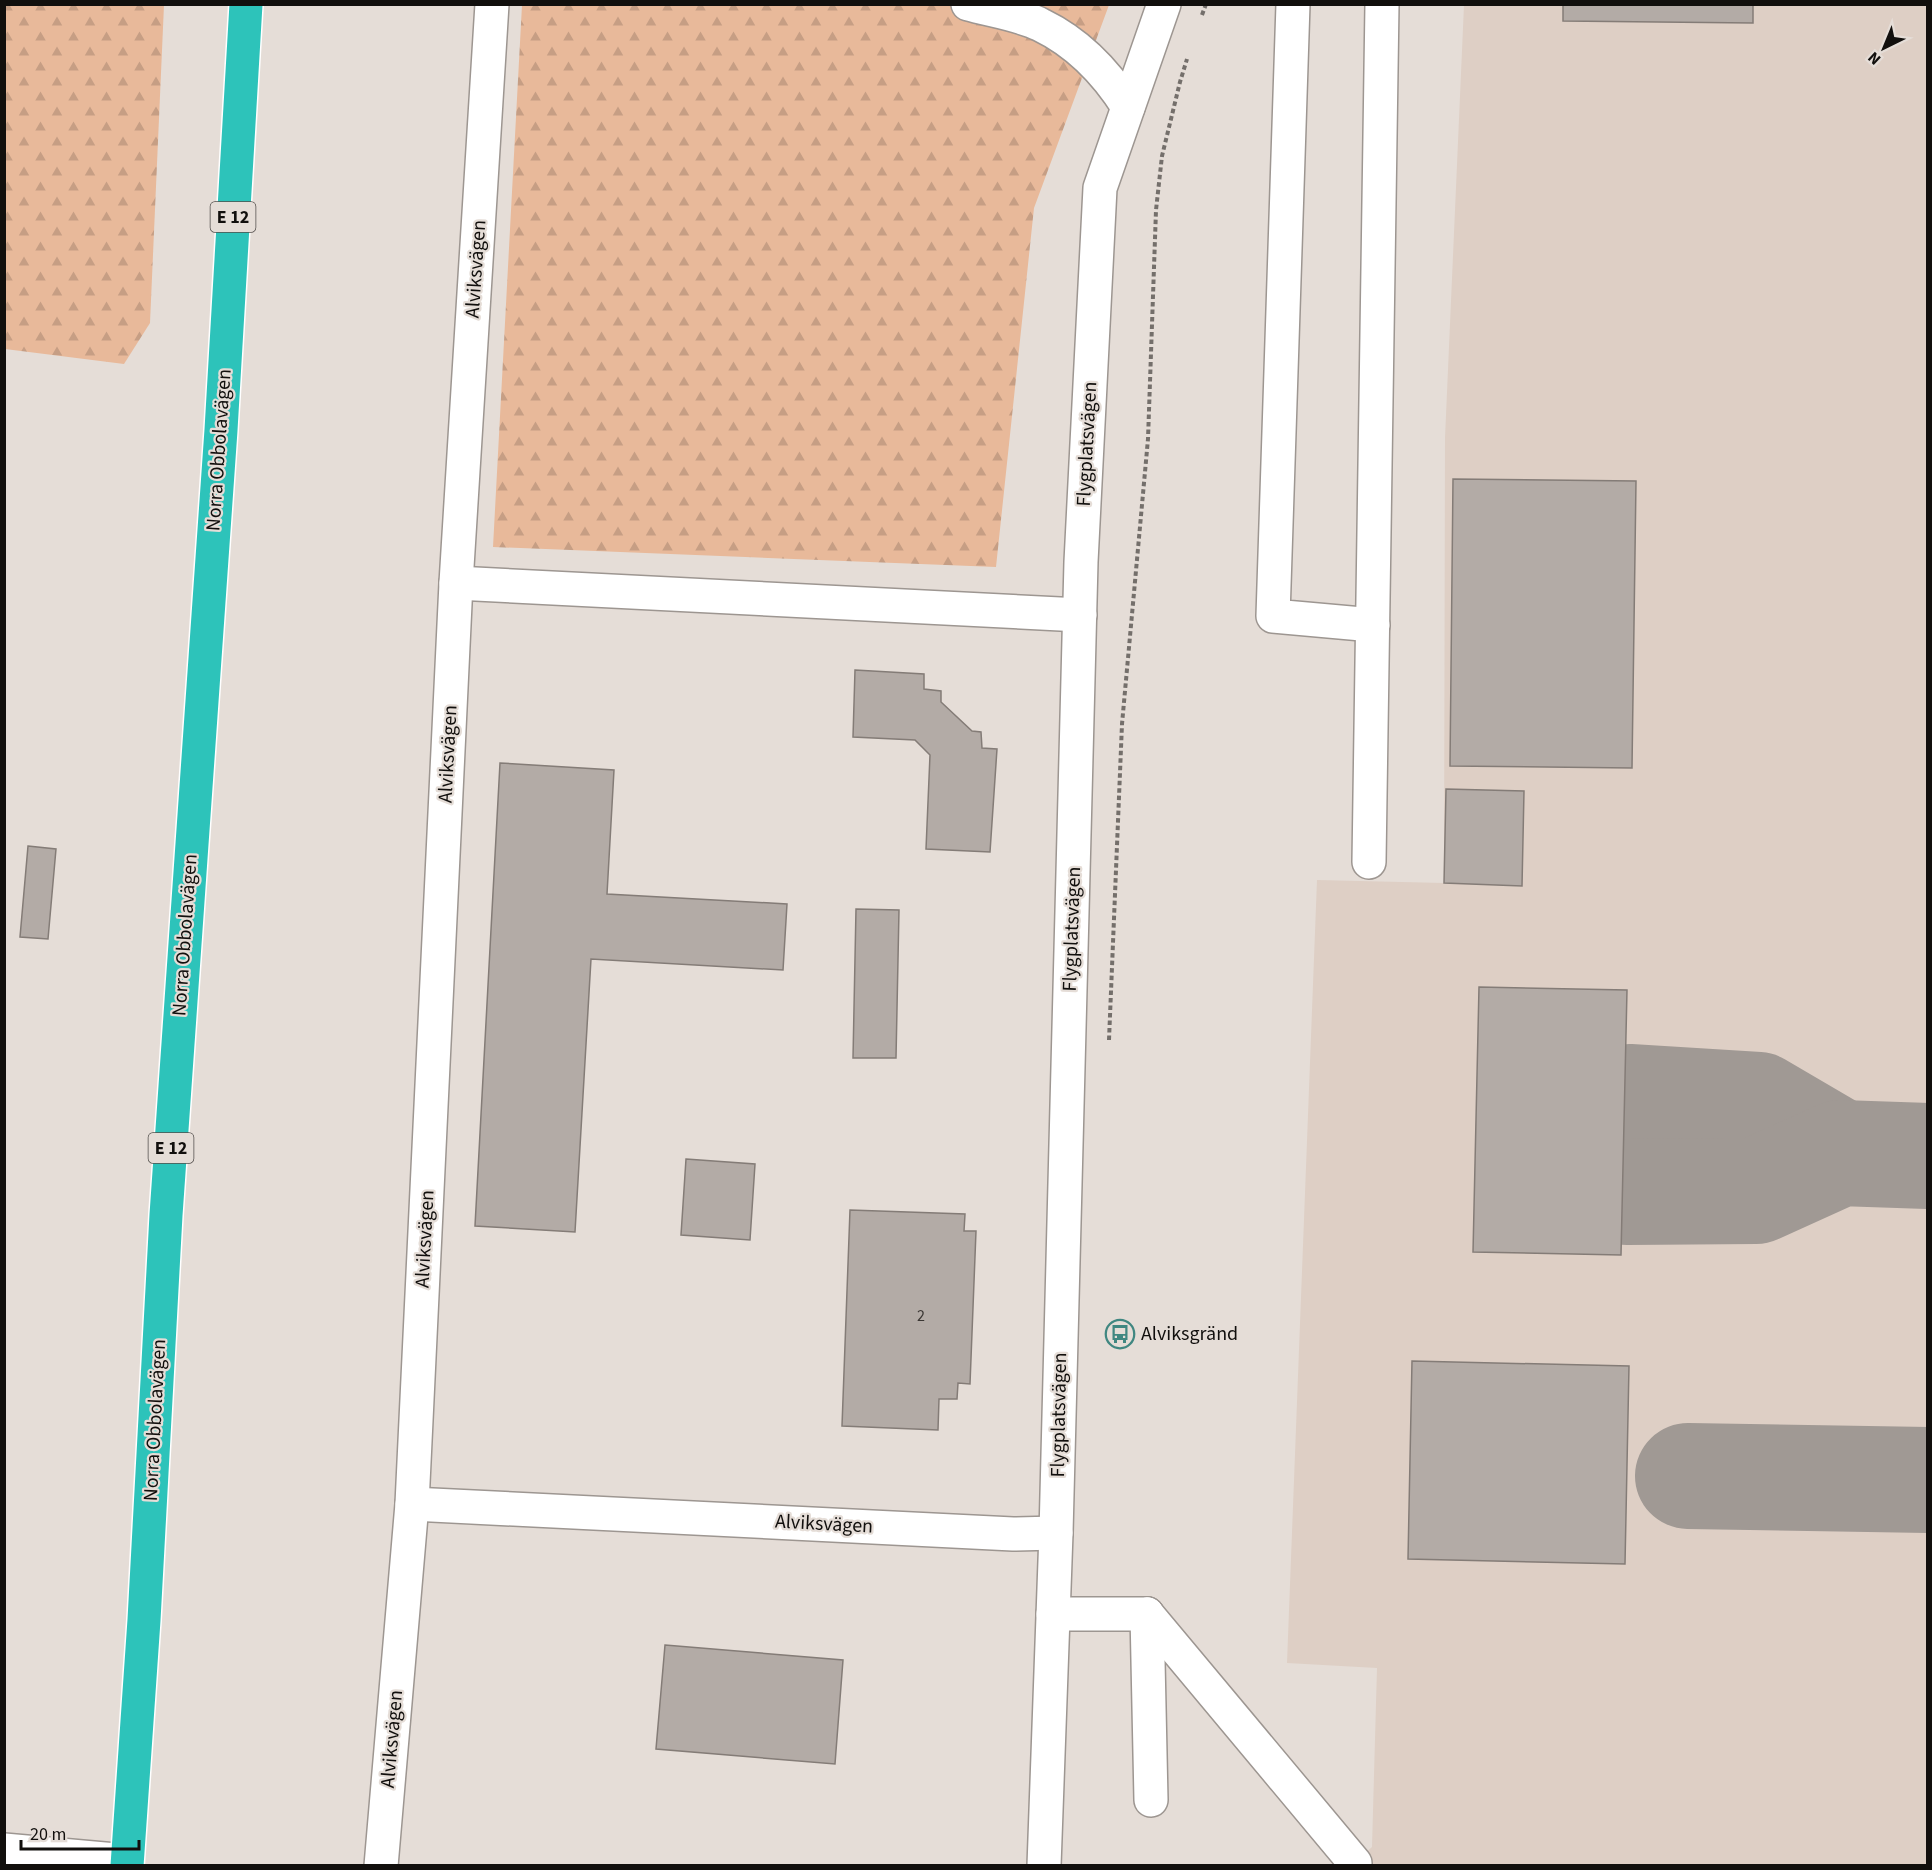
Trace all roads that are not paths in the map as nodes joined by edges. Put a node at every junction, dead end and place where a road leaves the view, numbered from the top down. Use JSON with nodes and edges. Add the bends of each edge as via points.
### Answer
{"nodes":[{"id":1,"x":246,"y":4,"type":"edge"},
{"id":2,"x":492,"y":4,"type":"edge"},
{"id":3,"x":968,"y":4,"type":"edge"},
{"id":4,"x":1164,"y":4,"type":"edge"},
{"id":5,"x":1293,"y":4,"type":"edge"},
{"id":6,"x":1382,"y":4,"type":"edge"},
{"id":7,"x":1128,"y":107,"type":"junction"},
{"id":8,"x":456,"y":583,"type":"junction"},
{"id":9,"x":1080,"y":615,"type":"junction"},
{"id":10,"x":1373,"y":625,"type":"junction"},
{"id":11,"x":1369,"y":862,"type":"dead end"},
{"id":12,"x":412,"y":1504,"type":"junction"},
{"id":13,"x":1056,"y":1533,"type":"junction"},
{"id":14,"x":1053,"y":1614,"type":"junction"},
{"id":15,"x":1147,"y":1614,"type":"junction"},
{"id":16,"x":1151,"y":1800,"type":"dead end"},
{"id":17,"x":4,"y":1850,"type":"edge"},
{"id":18,"x":127,"y":1863,"type":"edge"},
{"id":19,"x":1355,"y":1863,"type":"dead end"},
{"id":20,"x":381,"y":1866,"type":"edge"},
{"id":21,"x":1044,"y":1866,"type":"edge"}],
"edges":[{"from":1,"to":18,"type":"highway","name":"Norra Obbolavägen","number":"E 12"},
{"from":2,"to":8,"type":"street","name":"Alviksvägen"},
{"from":3,"to":7,"type":"street","via":[[1039,24],[1077,47],[1112,81]]},
{"from":4,"to":7,"type":"street","name":"Flygplatsvägen"},
{"from":5,"to":10,"type":"street","via":[[1273,616]]},
{"from":6,"to":10,"type":"street"},
{"from":7,"to":9,"type":"street","name":"Flygplatsvägen","via":[[1100,188]]},
{"from":8,"to":9,"type":"street"},
{"from":8,"to":12,"type":"street","name":"Alviksvägen"},
{"from":9,"to":13,"type":"street","name":"Flygplatsvägen"},
{"from":10,"to":11,"type":"street"},
{"from":12,"to":13,"type":"street","name":"Alviksvägen"},
{"from":12,"to":20,"type":"street","name":"Alviksvägen"},
{"from":13,"to":14,"type":"street","name":"Flygplatsvägen"},
{"from":14,"to":15,"type":"street"},
{"from":14,"to":21,"type":"street","name":"Flygplatsvägen"},
{"from":15,"to":16,"type":"street"},
{"from":15,"to":19,"type":"street"},
{"from":17,"to":18,"type":"street"}]}
